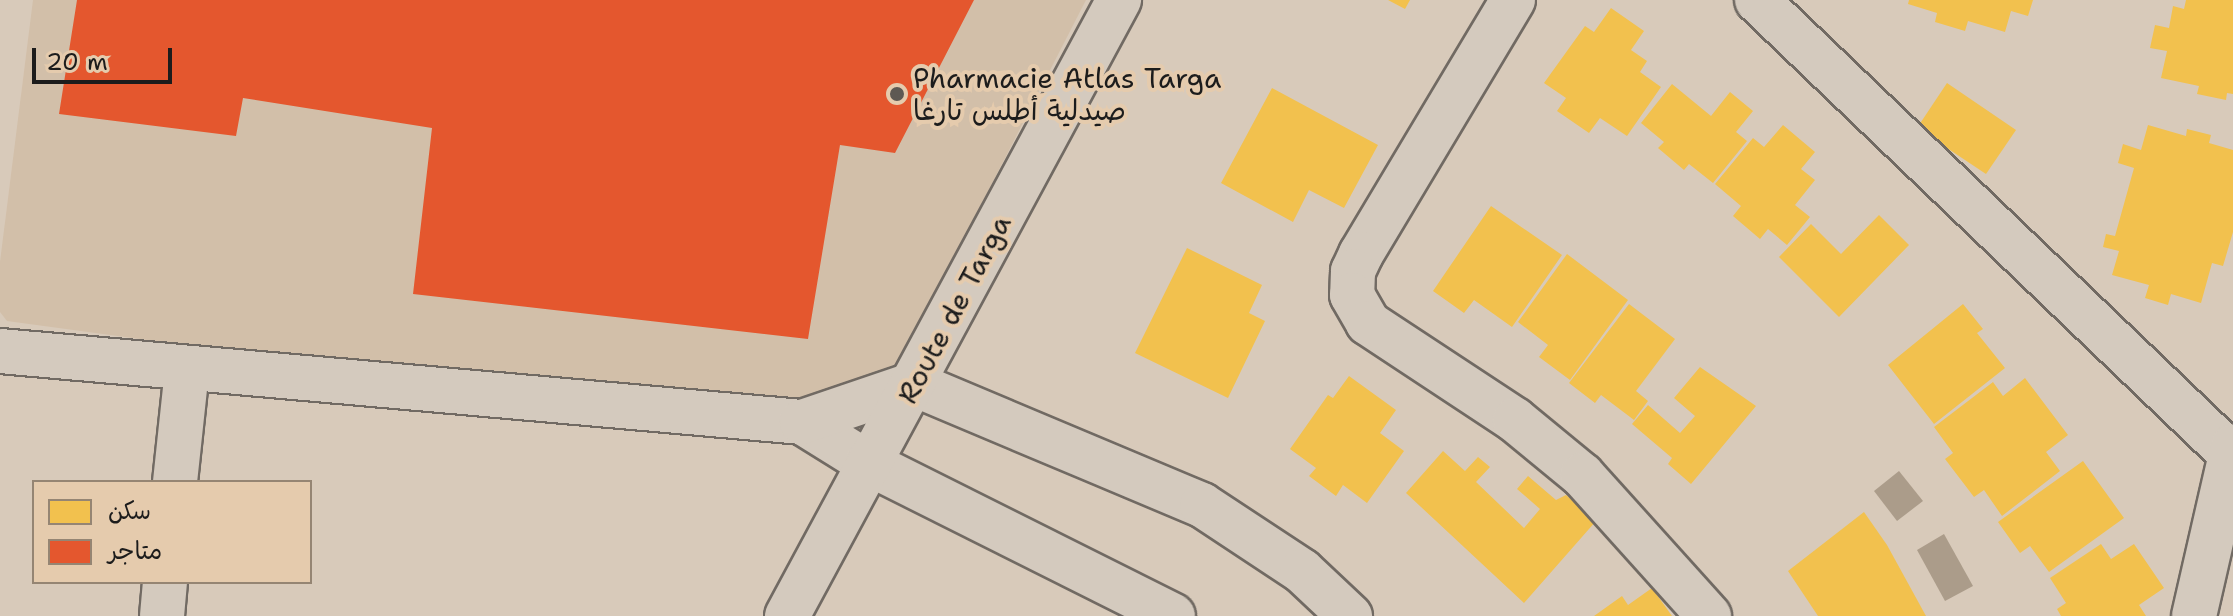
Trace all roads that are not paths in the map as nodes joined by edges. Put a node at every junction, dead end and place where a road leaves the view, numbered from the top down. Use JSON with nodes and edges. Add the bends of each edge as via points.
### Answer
{"nodes":[{"id":1,"x":1119,"y":0,"type":"edge"},
{"id":2,"x":1513,"y":0,"type":"edge"},
{"id":3,"x":1757,"y":0,"type":"edge"},
{"id":4,"x":0,"y":351,"type":"edge"},
{"id":5,"x":187,"y":369,"type":"junction"},
{"id":6,"x":914,"y":384,"type":"junction"},
{"id":7,"x":802,"y":422,"type":"junction"},
{"id":8,"x":2232,"y":450,"type":"edge"},
{"id":9,"x":868,"y":463,"type":"junction"},
{"id":10,"x":175,"y":480,"type":"edge"},
{"id":11,"x":165,"y":584,"type":"edge"},
{"id":12,"x":162,"y":616,"type":"edge"},
{"id":13,"x":787,"y":616,"type":"edge"},
{"id":14,"x":1173,"y":616,"type":"edge"},
{"id":15,"x":1350,"y":616,"type":"edge"},
{"id":16,"x":1709,"y":616,"type":"edge"},
{"id":17,"x":2194,"y":616,"type":"edge"}],
"edges":[{"from":1,"to":6,"type":"street","name":"Route de Targa"},
{"from":2,"to":16,"type":"street","via":[[1361,254],[1353,271],[1352,295],[1368,323],[1515,420],[1582,475]]},
{"from":3,"to":8,"type":"street"},
{"from":4,"to":5,"type":"street"},
{"from":5,"to":7,"type":"street"},
{"from":5,"to":10,"type":"street"},
{"from":6,"to":7,"type":"street"},
{"from":6,"to":9,"type":"street","name":"Route de Targa"},
{"from":6,"to":15,"type":"street","via":[[1202,505],[1302,571]]},
{"from":7,"to":9,"type":"street"},
{"from":8,"to":17,"type":"street"},
{"from":9,"to":13,"type":"street","name":"Route de Targa"},
{"from":9,"to":14,"type":"street"},
{"from":11,"to":12,"type":"street"}]}
